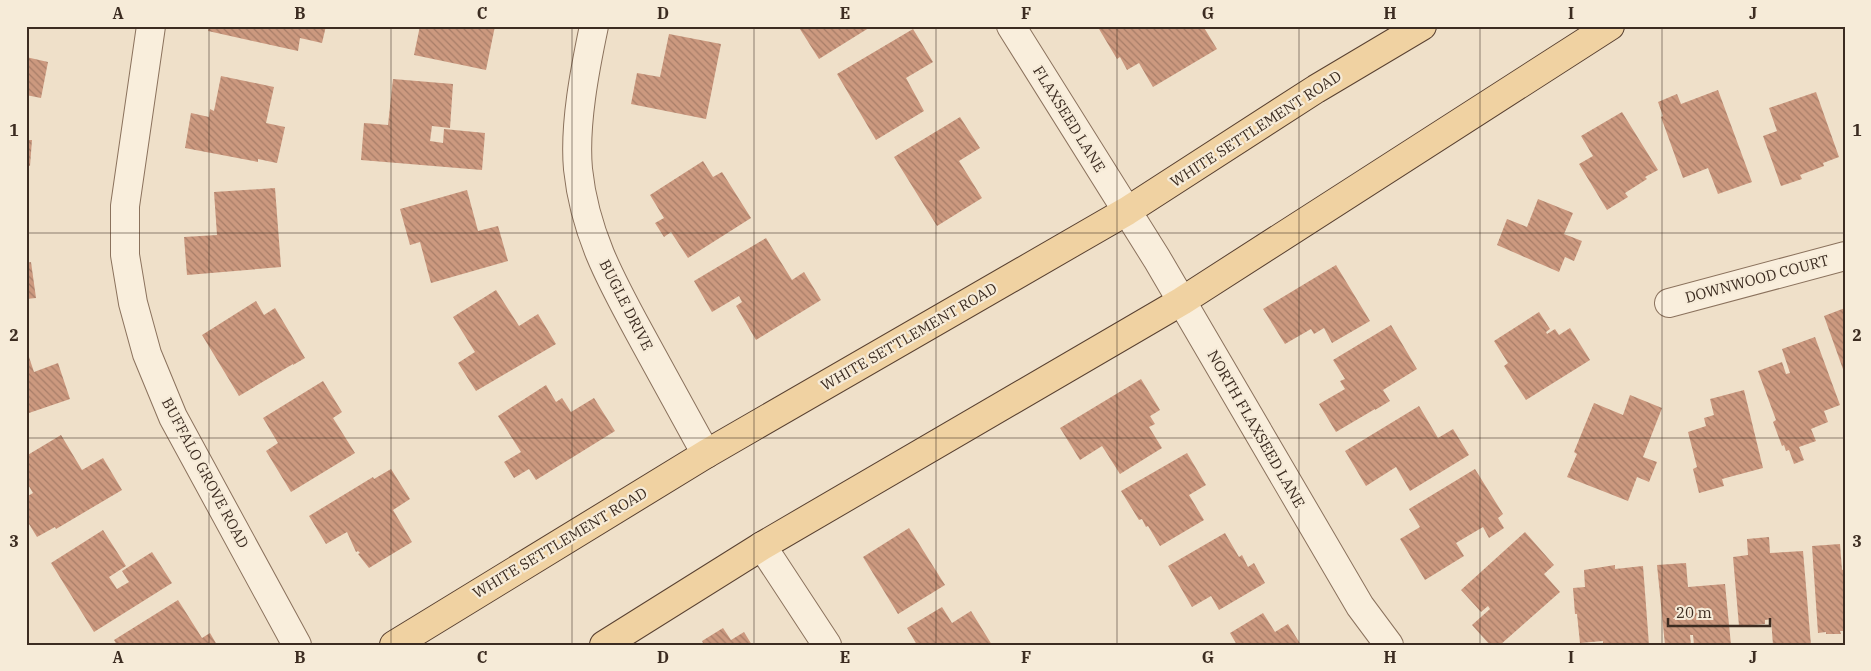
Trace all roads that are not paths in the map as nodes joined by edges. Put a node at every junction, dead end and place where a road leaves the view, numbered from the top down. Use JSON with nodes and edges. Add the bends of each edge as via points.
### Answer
{"nodes":[{"id":1,"x":151,"y":26,"type":"edge"},
{"id":2,"x":594,"y":26,"type":"edge"},
{"id":3,"x":1011,"y":26,"type":"edge"},
{"id":4,"x":1422,"y":26,"type":"edge"},
{"id":5,"x":1610,"y":26,"type":"edge"},
{"id":6,"x":1127,"y":211,"type":"junction"},
{"id":7,"x":1845,"y":256,"type":"edge"},
{"id":8,"x":1182,"y":301,"type":"junction"},
{"id":9,"x":1670,"y":303,"type":"dead end"},
{"id":10,"x":706,"y":454,"type":"junction"},
{"id":11,"x":762,"y":546,"type":"junction"},
{"id":12,"x":298,"y":645,"type":"edge"},
{"id":13,"x":394,"y":645,"type":"edge"},
{"id":14,"x":604,"y":645,"type":"edge"},
{"id":15,"x":827,"y":645,"type":"edge"},
{"id":16,"x":1389,"y":645,"type":"edge"}],
"edges":[{"from":1,"to":12,"type":"street","name":"BUFFALO GROVE ROAD","via":[[125,206],[126,255],[133,303],[147,354],[173,417]]},
{"from":2,"to":10,"type":"street","name":"BUGLE DRIVE","via":[[579,121],[578,168],[587,219],[607,273]]},
{"from":3,"to":6,"type":"street","name":"FLAXSEED LANE"},
{"from":4,"to":6,"type":"main road","name":"WHITE SETTLEMENT ROAD","via":[[1316,88]]},
{"from":5,"to":8,"type":"main road"},
{"from":6,"to":8,"type":"street","name":"NORTH FLAXSEED LANE"},
{"from":6,"to":10,"type":"main road","name":"WHITE SETTLEMENT ROAD"},
{"from":7,"to":9,"type":"street","name":"DOWNWOOD COURT"},
{"from":8,"to":11,"type":"main road"},
{"from":8,"to":16,"type":"street","name":"NORTH FLAXSEED LANE","via":[[1360,606]]},
{"from":10,"to":13,"type":"main road","name":"WHITE SETTLEMENT ROAD"},
{"from":11,"to":14,"type":"main road"},
{"from":11,"to":15,"type":"street"}]}
